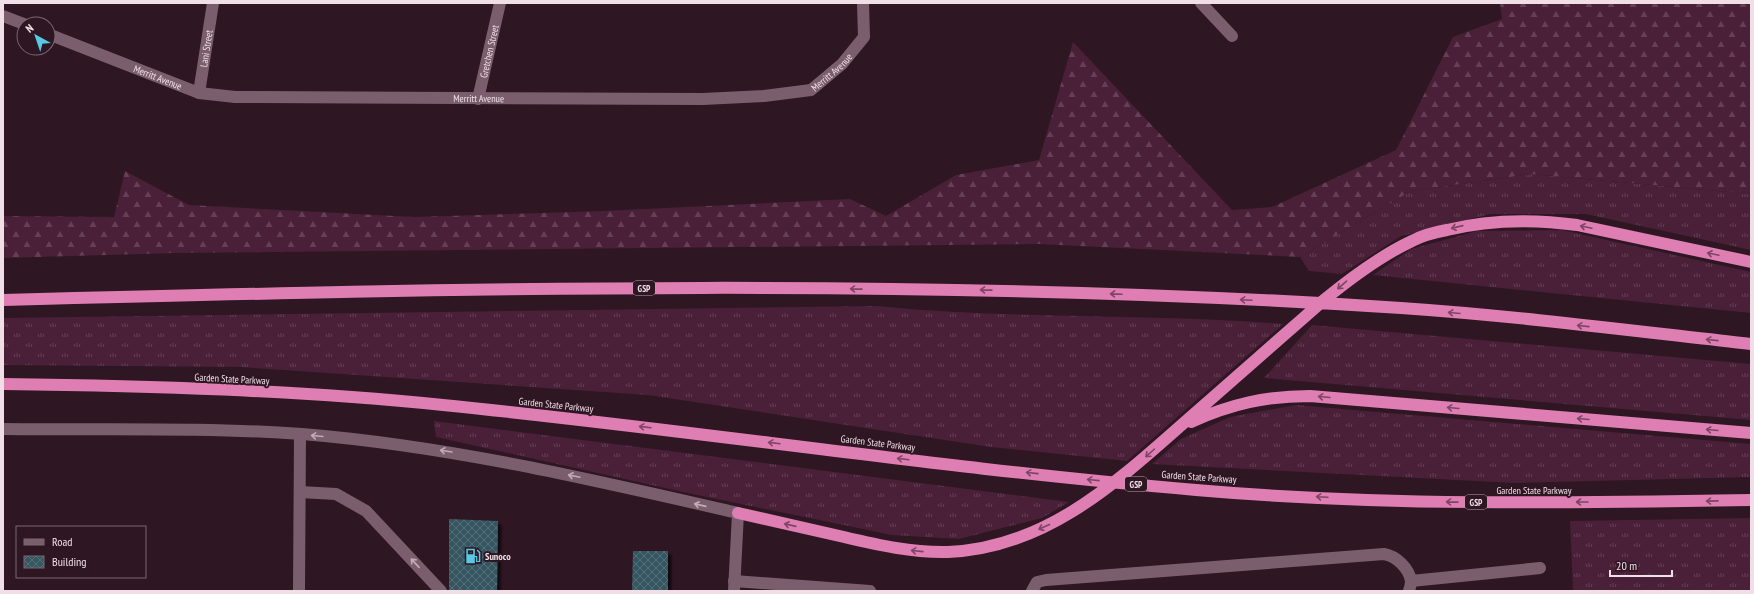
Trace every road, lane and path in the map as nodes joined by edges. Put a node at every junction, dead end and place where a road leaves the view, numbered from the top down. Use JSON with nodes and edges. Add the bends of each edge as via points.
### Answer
{"nodes":[{"id":1,"x":213,"y":3,"type":"edge"},
{"id":2,"x":500,"y":3,"type":"edge"},
{"id":3,"x":862,"y":3,"type":"edge"},
{"id":4,"x":1201,"y":3,"type":"edge"},
{"id":5,"x":3,"y":16,"type":"edge"},
{"id":6,"x":16,"y":21,"type":"edge"},
{"id":7,"x":1232,"y":36,"type":"dead end"},
{"id":8,"x":56,"y":37,"type":"edge"},
{"id":9,"x":199,"y":93,"type":"junction"},
{"id":10,"x":478,"y":99,"type":"junction"},
{"id":11,"x":1751,"y":262,"type":"edge"},
{"id":12,"x":3,"y":300,"type":"edge"},
{"id":13,"x":1751,"y":344,"type":"edge"},
{"id":14,"x":3,"y":384,"type":"edge"},
{"id":15,"x":1179,"y":427,"type":"junction"},
{"id":16,"x":3,"y":429,"type":"edge"},
{"id":17,"x":1751,"y":433,"type":"edge"},
{"id":18,"x":300,"y":434,"type":"junction"},
{"id":19,"x":300,"y":492,"type":"junction"},
{"id":20,"x":1751,"y":500,"type":"edge"},
{"id":21,"x":738,"y":513,"type":"junction"},
{"id":22,"x":1540,"y":568,"type":"dead end"},
{"id":23,"x":734,"y":586,"type":"edge"},
{"id":24,"x":1410,"y":586,"type":"edge"},
{"id":25,"x":299,"y":591,"type":"edge"},
{"id":26,"x":441,"y":591,"type":"edge"},
{"id":27,"x":870,"y":591,"type":"edge"},
{"id":28,"x":1032,"y":591,"type":"edge"}],
"edges":[{"from":1,"to":9,"type":"street","name":"Lani Street"},
{"from":2,"to":10,"type":"street","name":"Gretchen Street"},
{"from":3,"to":10,"type":"street","name":"Merritt Avenue","via":[[864,37],[842,64],[811,90],[764,96],[703,99]]},
{"from":4,"to":7,"type":"street"},
{"from":5,"to":6,"type":"street"},
{"from":8,"to":9,"type":"street","name":"Merritt Avenue"},
{"from":9,"to":10,"type":"street","name":"Merritt Avenue","via":[[235,97]]},
{"from":11,"to":15,"type":"highway","one_way":true,"via":[[1554,222],[1503,220],[1481,222],[1439,232],[1414,240],[1347,280]]},
{"from":13,"to":12,"type":"highway","number":"GSP","one_way":true,"via":[[1404,308],[1042,292],[738,288],[358,291]]},
{"from":20,"to":14,"type":"highway","name":"Garden State Parkway","number":"GSP","one_way":true,"via":[[1460,502],[1201,490],[1071,478],[438,404],[213,390]]},
{"from":17,"to":15,"type":"highway","one_way":true,"via":[[1310,396],[1287,396],[1246,402],[1224,408]]},
{"from":15,"to":21,"type":"highway","one_way":true,"via":[[1118,480],[1064,517],[1029,533],[970,549],[929,552],[884,546]]},
{"from":16,"to":18,"type":"street"},
{"from":18,"to":19,"type":"street"},
{"from":21,"to":18,"type":"street","one_way":true,"via":[[472,455]]},
{"from":19,"to":25,"type":"street"},
{"from":26,"to":19,"type":"street","one_way":true,"via":[[366,511],[336,494]]},
{"from":21,"to":23,"type":"street"},
{"from":22,"to":24,"type":"street"},
{"from":23,"to":27,"type":"street"},
{"from":24,"to":28,"type":"street","via":[[1405,568],[1393,556],[1384,554],[1046,580],[1037,582]]}]}
